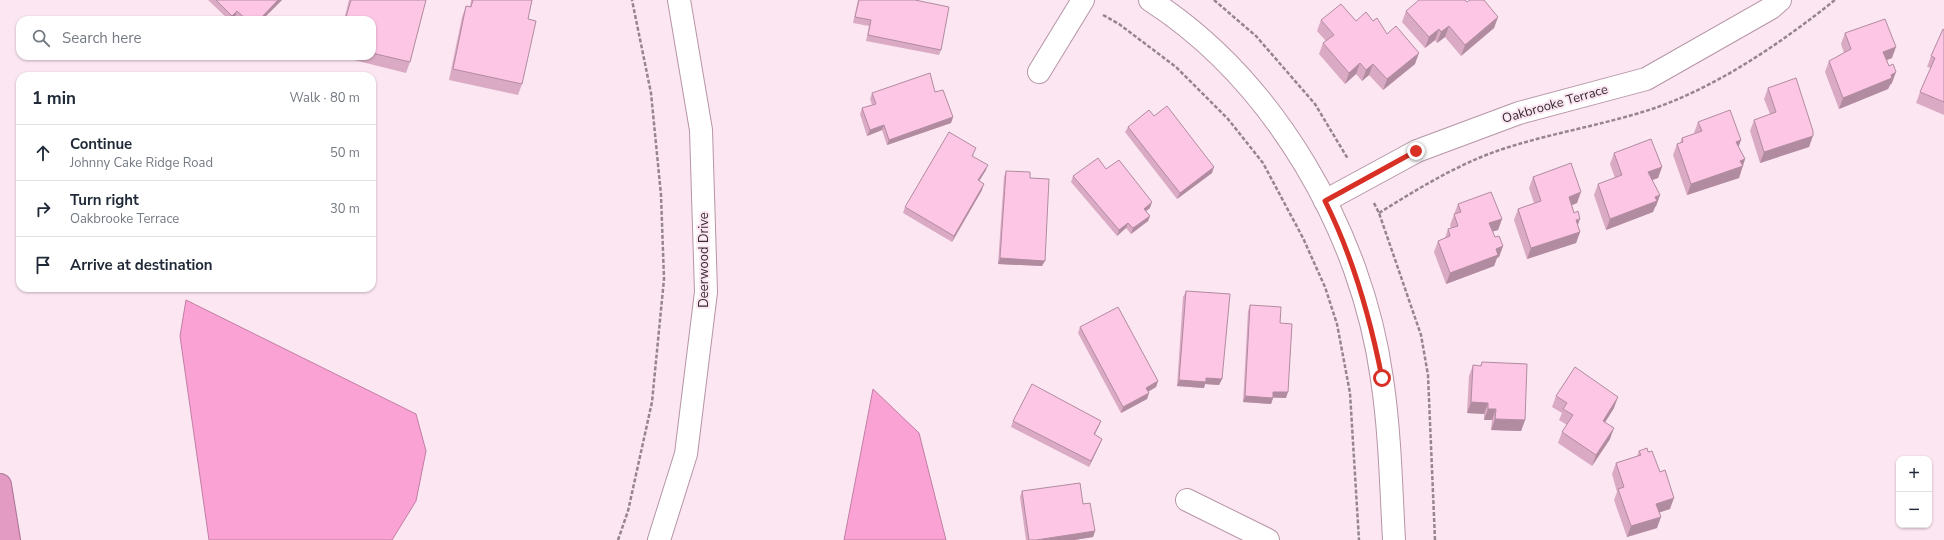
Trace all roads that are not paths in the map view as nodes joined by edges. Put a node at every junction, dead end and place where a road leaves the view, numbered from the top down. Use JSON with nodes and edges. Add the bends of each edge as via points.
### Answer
{"nodes":[{"id":1,"x":679,"y":0,"type":"edge"},
{"id":2,"x":1150,"y":0,"type":"edge"},
{"id":3,"x":1780,"y":0,"type":"edge"},
{"id":4,"x":1082,"y":2,"type":"edge"},
{"id":5,"x":1039,"y":72,"type":"dead end"},
{"id":6,"x":1325,"y":201,"type":"junction"},
{"id":7,"x":0,"y":485,"type":"edge"},
{"id":8,"x":1187,"y":500,"type":"dead end"},
{"id":9,"x":10,"y":540,"type":"edge"},
{"id":10,"x":658,"y":540,"type":"edge"},
{"id":11,"x":1268,"y":540,"type":"edge"},
{"id":12,"x":1394,"y":540,"type":"edge"}],
"edges":[{"from":1,"to":10,"type":"street","name":"Deerwood Drive","via":[[701,130],[706,292],[686,454]]},
{"from":2,"to":6,"type":"street","via":[[1197,36],[1241,79],[1289,141]]},
{"from":3,"to":6,"type":"street","name":"Oakbrooke Terrace","via":[[1771,8],[1646,79],[1519,113],[1416,151]]},
{"from":4,"to":5,"type":"street"},
{"from":6,"to":12,"type":"street","via":[[1359,282],[1374,336],[1388,427]]},
{"from":7,"to":9,"type":"highway"},
{"from":8,"to":11,"type":"street"}]}
